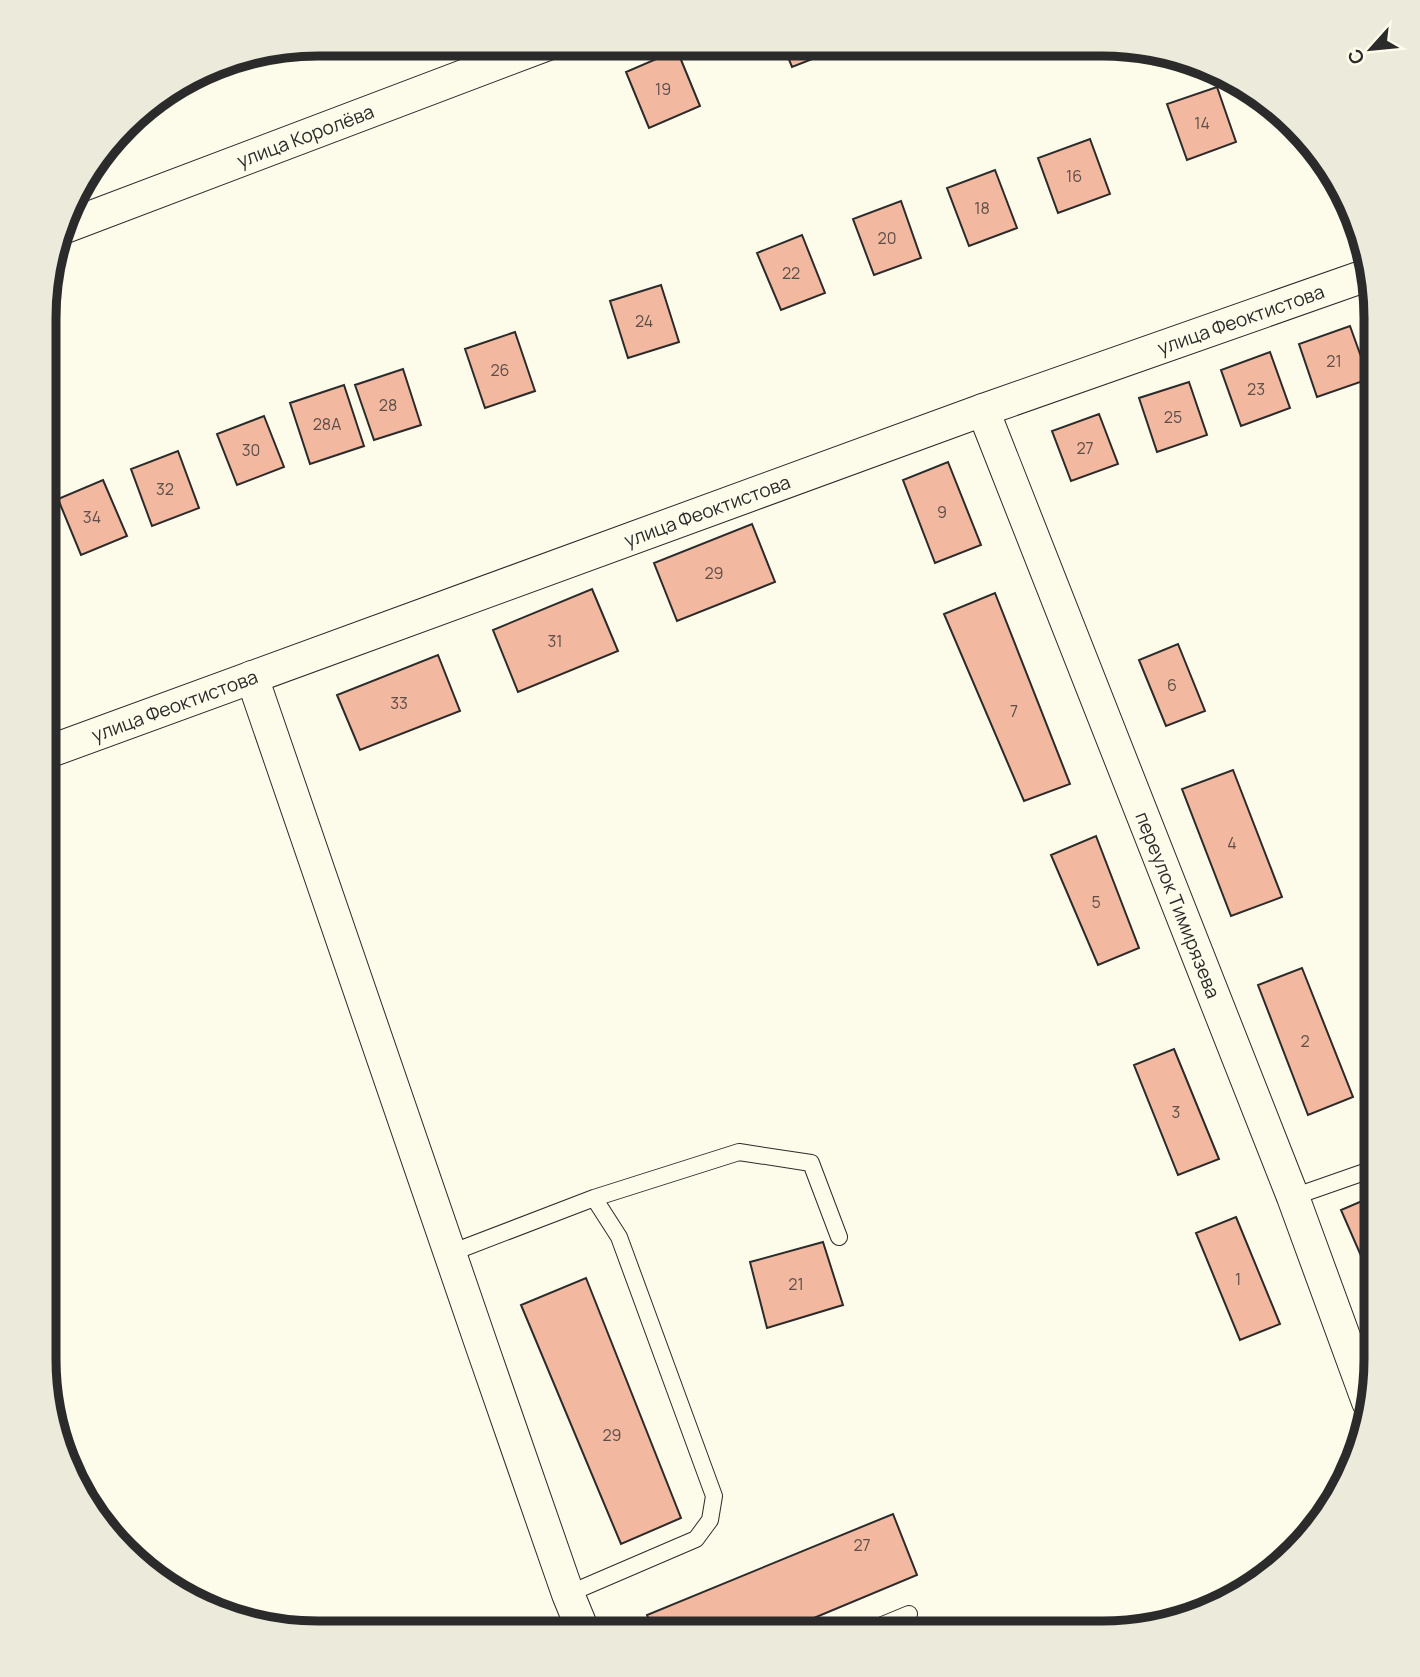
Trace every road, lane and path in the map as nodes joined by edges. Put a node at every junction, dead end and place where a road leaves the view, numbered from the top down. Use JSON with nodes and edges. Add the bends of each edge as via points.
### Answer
{"nodes":[{"id":1,"x":500,"y":56,"type":"edge"},
{"id":2,"x":74,"y":224,"type":"edge"},
{"id":3,"x":1361,"y":277,"type":"edge"},
{"id":4,"x":983,"y":411,"type":"junction"},
{"id":5,"x":252,"y":677,"type":"junction"},
{"id":6,"x":56,"y":749,"type":"edge"},
{"id":7,"x":1364,"y":1172,"type":"edge"},
{"id":8,"x":1293,"y":1197,"type":"junction"},
{"id":9,"x":594,"y":1198,"type":"junction"},
{"id":10,"x":839,"y":1237,"type":"dead end"},
{"id":11,"x":449,"y":1254,"type":"junction"},
{"id":12,"x":1362,"y":1387,"type":"edge"},
{"id":13,"x":568,"y":1594,"type":"junction"},
{"id":14,"x":909,"y":1614,"type":"dead end"},
{"id":15,"x":579,"y":1621,"type":"edge"},
{"id":16,"x":892,"y":1621,"type":"edge"}],
"edges":[{"from":1,"to":2,"type":"street","name":"улица Королёва"},
{"from":3,"to":4,"type":"street","name":"улица Феоктистова"},
{"from":4,"to":5,"type":"street","name":"улица Феоктистова"},
{"from":4,"to":8,"type":"street","name":"переулок Тимирязева"},
{"from":5,"to":6,"type":"street","name":"улица Феоктистова"},
{"from":5,"to":11,"type":"street"},
{"from":7,"to":8,"type":"lane"},
{"from":8,"to":12,"type":"street","name":"переулок Тимирязева"},
{"from":9,"to":10,"type":"lane","via":[[739,1152],[811,1163]]},
{"from":9,"to":11,"type":"lane"},
{"from":9,"to":13,"type":"lane","via":[[619,1237],[715,1496],[710,1520],[696,1539]]},
{"from":11,"to":13,"type":"street"},
{"from":13,"to":15,"type":"street"},
{"from":14,"to":16,"type":"lane"}]}
